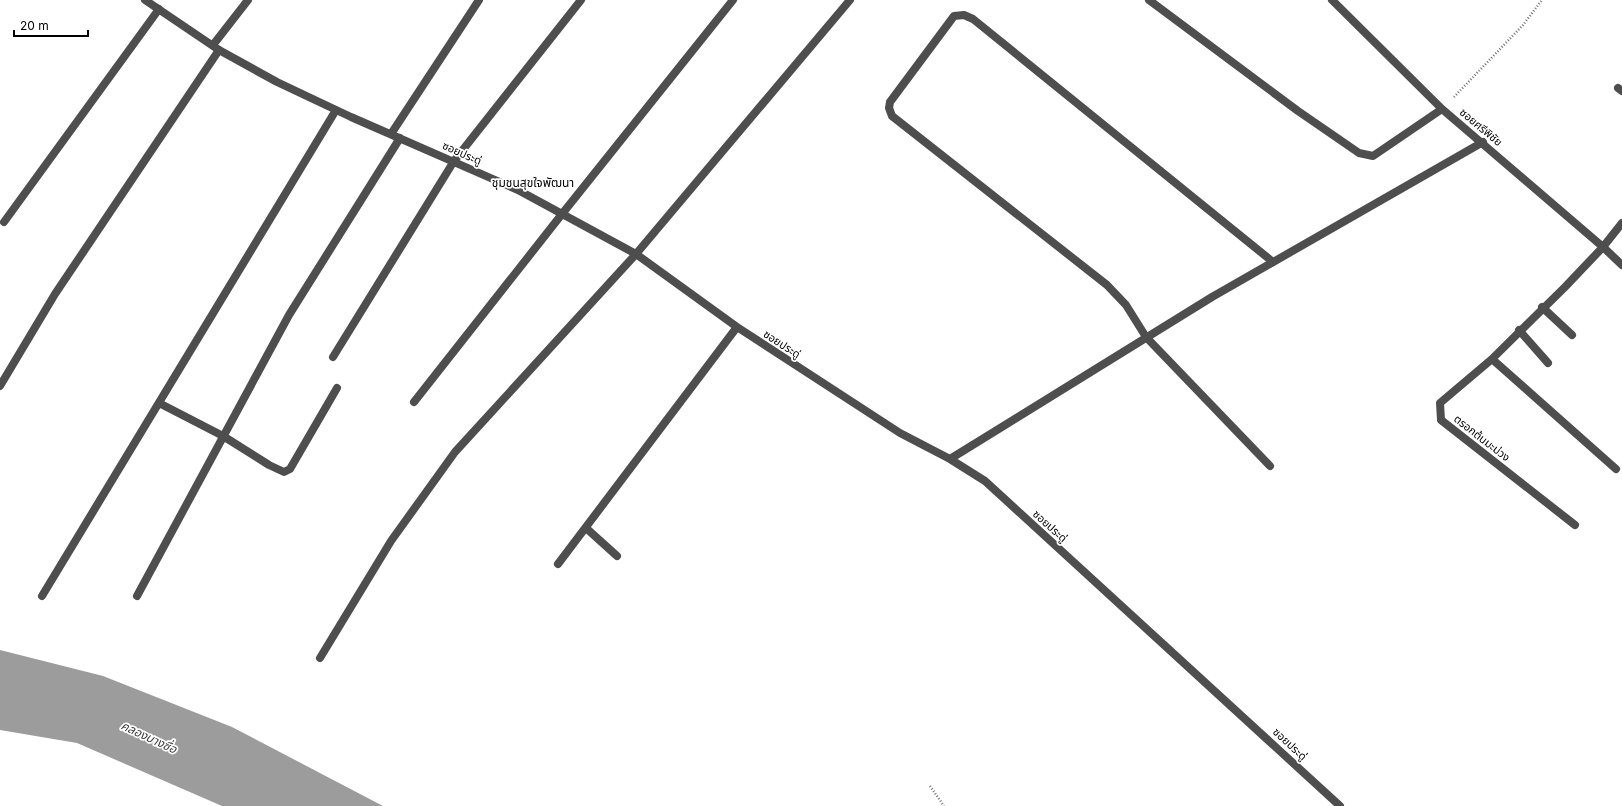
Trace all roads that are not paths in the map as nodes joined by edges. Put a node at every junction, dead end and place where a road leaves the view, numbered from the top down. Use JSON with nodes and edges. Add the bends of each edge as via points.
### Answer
{"nodes":[{"id":1,"x":144,"y":0,"type":"edge"},
{"id":2,"x":248,"y":0,"type":"edge"},
{"id":3,"x":581,"y":0,"type":"edge"},
{"id":4,"x":733,"y":0,"type":"edge"},
{"id":5,"x":850,"y":0,"type":"edge"},
{"id":6,"x":1149,"y":0,"type":"edge"},
{"id":7,"x":1332,"y":0,"type":"edge"},
{"id":8,"x":476,"y":1,"type":"edge"},
{"id":9,"x":159,"y":9,"type":"junction"},
{"id":10,"x":216,"y":48,"type":"junction"},
{"id":11,"x":1442,"y":109,"type":"junction"},
{"id":12,"x":336,"y":110,"type":"junction"},
{"id":13,"x":391,"y":134,"type":"junction"},
{"id":14,"x":400,"y":138,"type":"junction"},
{"id":15,"x":1483,"y":142,"type":"junction"},
{"id":16,"x":454,"y":161,"type":"junction"},
{"id":17,"x":562,"y":214,"type":"junction"},
{"id":18,"x":4,"y":222,"type":"dead end"},
{"id":19,"x":1622,"y":222,"type":"edge"},
{"id":20,"x":1603,"y":247,"type":"junction"},
{"id":21,"x":636,"y":254,"type":"junction"},
{"id":22,"x":1273,"y":262,"type":"junction"},
{"id":23,"x":1622,"y":266,"type":"edge"},
{"id":24,"x":1542,"y":307,"type":"junction"},
{"id":25,"x":737,"y":327,"type":"junction"},
{"id":26,"x":1519,"y":330,"type":"junction"},
{"id":27,"x":1572,"y":335,"type":"dead end"},
{"id":28,"x":1146,"y":337,"type":"junction"},
{"id":29,"x":333,"y":357,"type":"dead end"},
{"id":30,"x":1492,"y":359,"type":"junction"},
{"id":31,"x":1548,"y":363,"type":"dead end"},
{"id":32,"x":0,"y":386,"type":"edge"},
{"id":33,"x":337,"y":388,"type":"dead end"},
{"id":34,"x":159,"y":402,"type":"junction"},
{"id":35,"x":414,"y":402,"type":"dead end"},
{"id":36,"x":224,"y":436,"type":"junction"},
{"id":37,"x":950,"y":459,"type":"junction"},
{"id":38,"x":1270,"y":466,"type":"dead end"},
{"id":39,"x":1616,"y":469,"type":"dead end"},
{"id":40,"x":1575,"y":525,"type":"dead end"},
{"id":41,"x":586,"y":528,"type":"junction"},
{"id":42,"x":617,"y":556,"type":"dead end"},
{"id":43,"x":558,"y":564,"type":"dead end"},
{"id":44,"x":42,"y":596,"type":"dead end"},
{"id":45,"x":137,"y":596,"type":"dead end"},
{"id":46,"x":320,"y":658,"type":"dead end"},
{"id":47,"x":1340,"y":806,"type":"edge"}],
"edges":[{"from":1,"to":9,"type":"street","name":"ซอยประดู่"},
{"from":2,"to":10,"type":"street"},
{"from":3,"to":16,"type":"street"},
{"from":4,"to":17,"type":"street"},
{"from":5,"to":21,"type":"street"},
{"from":6,"to":11,"type":"street","via":[[1359,153],[1373,156]]},
{"from":7,"to":11,"type":"street","name":"ซอยศรีพิชัย"},
{"from":8,"to":13,"type":"street"},
{"from":9,"to":10,"type":"street","name":"ซอยประดู่"},
{"from":9,"to":18,"type":"street"},
{"from":10,"to":12,"type":"street","name":"ซอยประดู่","via":[[277,82]]},
{"from":10,"to":32,"type":"street","via":[[55,294]]},
{"from":11,"to":15,"type":"street","name":"ซอยศรีพิชัย"},
{"from":12,"to":13,"type":"street","name":"ซอยประดู่"},
{"from":12,"to":34,"type":"street"},
{"from":13,"to":14,"type":"street","name":"ซอยประดู่"},
{"from":14,"to":16,"type":"street","name":"ซอยประดู่"},
{"from":14,"to":36,"type":"street","via":[[289,315]]},
{"from":15,"to":20,"type":"street","name":"ซอยศรีพิชัย"},
{"from":15,"to":22,"type":"street"},
{"from":16,"to":17,"type":"street","name":"ซอยประดู่","via":[[518,190]]},
{"from":16,"to":29,"type":"street"},
{"from":17,"to":21,"type":"street","name":"ซอยประดู่"},
{"from":17,"to":35,"type":"street"},
{"from":19,"to":20,"type":"street"},
{"from":20,"to":23,"type":"street","name":"ซอยศรีพิชัย"},
{"from":20,"to":24,"type":"street"},
{"from":21,"to":25,"type":"street","name":"ซอยประดู่"},
{"from":21,"to":46,"type":"street","via":[[455,452],[391,541]]},
{"from":22,"to":28,"type":"street"},
{"from":22,"to":28,"type":"street","via":[[973,19],[964,15],[954,16],[890,102],[892,116],[1107,284],[1126,305]]},
{"from":24,"to":26,"type":"street"},
{"from":24,"to":27,"type":"street"},
{"from":25,"to":37,"type":"street","name":"ซอยประดู่","via":[[900,433]]},
{"from":25,"to":41,"type":"street"},
{"from":26,"to":30,"type":"street"},
{"from":26,"to":31,"type":"street"},
{"from":28,"to":37,"type":"street"},
{"from":28,"to":38,"type":"street"},
{"from":30,"to":39,"type":"street"},
{"from":30,"to":40,"type":"street","name":"ตรอกต้นมะม่วง","via":[[1440,403],[1441,420]]},
{"from":33,"to":36,"type":"street","via":[[290,469],[284,472],[269,466]]},
{"from":34,"to":36,"type":"street"},
{"from":34,"to":44,"type":"street"},
{"from":36,"to":45,"type":"street"},
{"from":37,"to":47,"type":"street","name":"ซอยประดู่","via":[[985,481]]},
{"from":41,"to":42,"type":"street"},
{"from":41,"to":43,"type":"street"}]}
